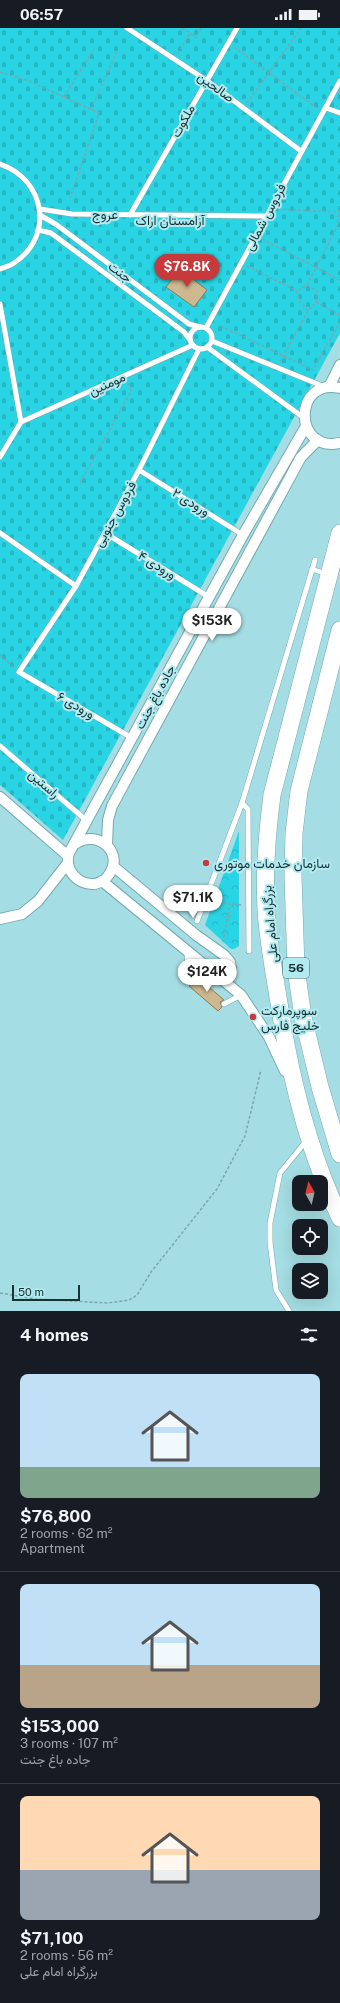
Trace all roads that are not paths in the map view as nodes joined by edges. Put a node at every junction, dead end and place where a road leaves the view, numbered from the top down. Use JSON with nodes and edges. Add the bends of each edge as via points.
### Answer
{"nodes":[{"id":1,"x":127,"y":28,"type":"edge"},
{"id":2,"x":237,"y":28,"type":"edge"},
{"id":3,"x":206,"y":80,"type":"junction"},
{"id":4,"x":340,"y":81,"type":"edge"},
{"id":5,"x":324,"y":110,"type":"junction"},
{"id":6,"x":340,"y":113,"type":"edge"},
{"id":7,"x":301,"y":151,"type":"junction"},
{"id":8,"x":0,"y":164,"type":"edge"},
{"id":9,"x":40,"y":209,"type":"junction"},
{"id":10,"x":40,"y":215,"type":"junction"},
{"id":11,"x":130,"y":215,"type":"junction"},
{"id":12,"x":266,"y":216,"type":"junction"},
{"id":13,"x":38,"y":230,"type":"junction"},
{"id":14,"x":0,"y":269,"type":"edge"},
{"id":15,"x":0,"y":304,"type":"edge"},
{"id":16,"x":200,"y":327,"type":"junction"},
{"id":17,"x":206,"y":328,"type":"junction"},
{"id":18,"x":190,"y":340,"type":"junction"},
{"id":19,"x":212,"y":340,"type":"junction"},
{"id":20,"x":193,"y":345,"type":"junction"},
{"id":21,"x":207,"y":348,"type":"junction"},
{"id":22,"x":199,"y":349,"type":"junction"},
{"id":23,"x":340,"y":365,"type":"edge"},
{"id":24,"x":327,"y":387,"type":"junction"},
{"id":25,"x":340,"y":388,"type":"edge"},
{"id":26,"x":21,"y":422,"type":"junction"},
{"id":27,"x":305,"y":422,"type":"junction"},
{"id":28,"x":318,"y":440,"type":"junction"},
{"id":29,"x":340,"y":443,"type":"edge"},
{"id":30,"x":0,"y":457,"type":"edge"},
{"id":31,"x":139,"y":470,"type":"junction"},
{"id":32,"x":0,"y":532,"type":"edge"},
{"id":33,"x":105,"y":533,"type":"junction"},
{"id":34,"x":340,"y":534,"type":"edge"},
{"id":35,"x":243,"y":535,"type":"junction"},
{"id":36,"x":315,"y":560,"type":"dead end"},
{"id":37,"x":312,"y":569,"type":"junction"},
{"id":38,"x":329,"y":575,"type":"junction"},
{"id":39,"x":76,"y":586,"type":"junction"},
{"id":40,"x":209,"y":597,"type":"junction"},
{"id":41,"x":340,"y":630,"type":"edge"},
{"id":42,"x":175,"y":660,"type":"junction"},
{"id":43,"x":187,"y":666,"type":"junction"},
{"id":44,"x":19,"y":672,"type":"joint"},
{"id":45,"x":132,"y":738,"type":"junction"},
{"id":46,"x":0,"y":746,"type":"edge"},
{"id":47,"x":277,"y":772,"type":"junction"},
{"id":48,"x":302,"y":778,"type":"junction"},
{"id":49,"x":0,"y":797,"type":"edge"},
{"id":50,"x":242,"y":803,"type":"junction"},
{"id":51,"x":87,"y":821,"type":"junction"},
{"id":52,"x":75,"y":844,"type":"junction"},
{"id":53,"x":107,"y":845,"type":"junction"},
{"id":54,"x":68,"y":860,"type":"junction"},
{"id":55,"x":113,"y":866,"type":"junction"},
{"id":56,"x":102,"y":881,"type":"junction"},
{"id":57,"x":0,"y":919,"type":"edge"},
{"id":58,"x":197,"y":921,"type":"dead end"},
{"id":59,"x":249,"y":951,"type":"dead end"},
{"id":60,"x":187,"y":952,"type":"junction"},
{"id":61,"x":221,"y":977,"type":"junction"},
{"id":62,"x":189,"y":982,"type":"dead end"},
{"id":63,"x":241,"y":995,"type":"junction"},
{"id":64,"x":224,"y":1004,"type":"dead end"},
{"id":65,"x":298,"y":1098,"type":"junction"},
{"id":66,"x":309,"y":1138,"type":"junction"},
{"id":67,"x":340,"y":1154,"type":"edge"},
{"id":68,"x":340,"y":1218,"type":"edge"},
{"id":69,"x":289,"y":1311,"type":"edge"}],
"edges":[{"from":1,"to":3,"type":"lane","name":"صالحین"},
{"from":2,"to":3,"type":"lane","name":"ملکوت"},
{"from":3,"to":7,"type":"lane","name":"صالحین"},
{"from":3,"to":11,"type":"lane","name":"ملکوت"},
{"from":4,"to":5,"type":"lane","name":"فردوس شمالی"},
{"from":5,"to":6,"type":"lane"},
{"from":5,"to":7,"type":"lane","name":"فردوس شمالی"},
{"from":7,"to":12,"type":"lane","name":"فردوس شمالی"},
{"from":8,"to":9,"type":"lane","via":[[10,167],[24,178],[34,192]]},
{"from":9,"to":10,"type":"lane"},
{"from":9,"to":11,"type":"lane","name":"عروج","via":[[72,214]]},
{"from":10,"to":13,"type":"lane"},
{"from":10,"to":16,"type":"lane","name":"جنت","via":[[189,324]]},
{"from":11,"to":12,"type":"lane","name":"عروج"},
{"from":12,"to":17,"type":"lane","name":"فردوس شمالی"},
{"from":13,"to":14,"type":"lane","via":[[30,249],[14,263]]},
{"from":13,"to":18,"type":"lane","via":[[51,233],[184,332]]},
{"from":15,"to":26,"type":"lane"},
{"from":16,"to":17,"type":"lane"},
{"from":16,"to":18,"type":"lane","via":[[192,331]]},
{"from":17,"to":19,"type":"lane","via":[[212,333]]},
{"from":18,"to":20,"type":"lane"},
{"from":19,"to":21,"type":"lane"},
{"from":19,"to":24,"type":"lane"},
{"from":20,"to":22,"type":"lane"},
{"from":20,"to":26,"type":"lane","name":"مومنین"},
{"from":21,"to":22,"type":"lane"},
{"from":21,"to":27,"type":"lane"},
{"from":22,"to":31,"type":"lane","name":"فردوس جنوبی"},
{"from":23,"to":24,"type":"street"},
{"from":24,"to":25,"type":"street"},
{"from":24,"to":27,"type":"street","name":"جاده باغ جنت","via":[[310,398],[305,407]]},
{"from":26,"to":30,"type":"lane"},
{"from":27,"to":28,"type":"street","via":[[310,433]]},
{"from":27,"to":35,"type":"street","name":"جاده باغ جنت"},
{"from":28,"to":29,"type":"street"},
{"from":28,"to":43,"type":"street","name":"جاده باغ جنت","via":[[301,457]]},
{"from":31,"to":33,"type":"lane","name":"فردوس جنوبی"},
{"from":31,"to":35,"type":"lane","name":"ورودی ۲"},
{"from":32,"to":39,"type":"lane"},
{"from":33,"to":39,"type":"lane","name":"فردوس جنوبی"},
{"from":33,"to":40,"type":"lane","name":"ورودی ۴"},
{"from":34,"to":38,"type":"highway","name":"بزرگراه امام علی","number":"56"},
{"from":35,"to":40,"type":"street","name":"جاده باغ جنت"},
{"from":36,"to":37,"type":"lane"},
{"from":37,"to":38,"type":"lane"},
{"from":37,"to":50,"type":"lane"},
{"from":38,"to":47,"type":"highway","name":"بزرگراه امام علی","number":"56"},
{"from":39,"to":44,"type":"lane","name":"فردوس جنوبی"},
{"from":40,"to":42,"type":"street","name":"جاده باغ جنت"},
{"from":41,"to":48,"type":"highway","name":"بزرگراه امام علی","number":"56"},
{"from":42,"to":43,"type":"street"},
{"from":42,"to":45,"type":"street","name":"جاده باغ جنت"},
{"from":43,"to":53,"type":"street","name":"جاده باغ جنت","via":[[112,806],[108,820]]},
{"from":44,"to":45,"type":"lane","name":"ورودی ۶"},
{"from":45,"to":51,"type":"street","name":"جاده باغ جنت"},
{"from":46,"to":51,"type":"lane","name":"راستین"},
{"from":47,"to":48,"type":"highway","via":[[273,817],[278,825],[283,825],[288,820]]},
{"from":47,"to":65,"type":"highway","name":"بزرگراه امام علی","number":"56","via":[[268,836],[266,908],[271,958],[286,1049]]},
{"from":48,"to":67,"type":"highway","name":"بزرگراه امام علی","number":"56","via":[[295,812],[293,855],[296,969],[310,1052]]},
{"from":49,"to":54,"type":"street"},
{"from":50,"to":58,"type":"lane"},
{"from":50,"to":59,"type":"lane","via":[[248,809]]},
{"from":51,"to":52,"type":"street","name":"جاده باغ جنت"},
{"from":52,"to":53,"type":"street","via":[[93,838]]},
{"from":52,"to":54,"type":"street"},
{"from":53,"to":55,"type":"street","via":[[113,855]]},
{"from":54,"to":56,"type":"street","via":[[73,876],[81,882],[92,884]]},
{"from":54,"to":57,"type":"street","via":[[38,901],[22,914]]},
{"from":55,"to":56,"type":"street"},
{"from":55,"to":61,"type":"street","via":[[224,955],[231,968]]},
{"from":56,"to":60,"type":"street"},
{"from":60,"to":61,"type":"street"},
{"from":60,"to":62,"type":"lane"},
{"from":61,"to":63,"type":"street"},
{"from":63,"to":64,"type":"lane"},
{"from":63,"to":65,"type":"street","via":[[270,1037]]},
{"from":65,"to":66,"type":"highway","name":"بزرگراه امام علی","number":"56"},
{"from":66,"to":68,"type":"highway","name":"بزرگراه امام علی","number":"56"},
{"from":66,"to":69,"type":"lane","via":[[280,1174],[270,1223],[276,1290]]}]}
